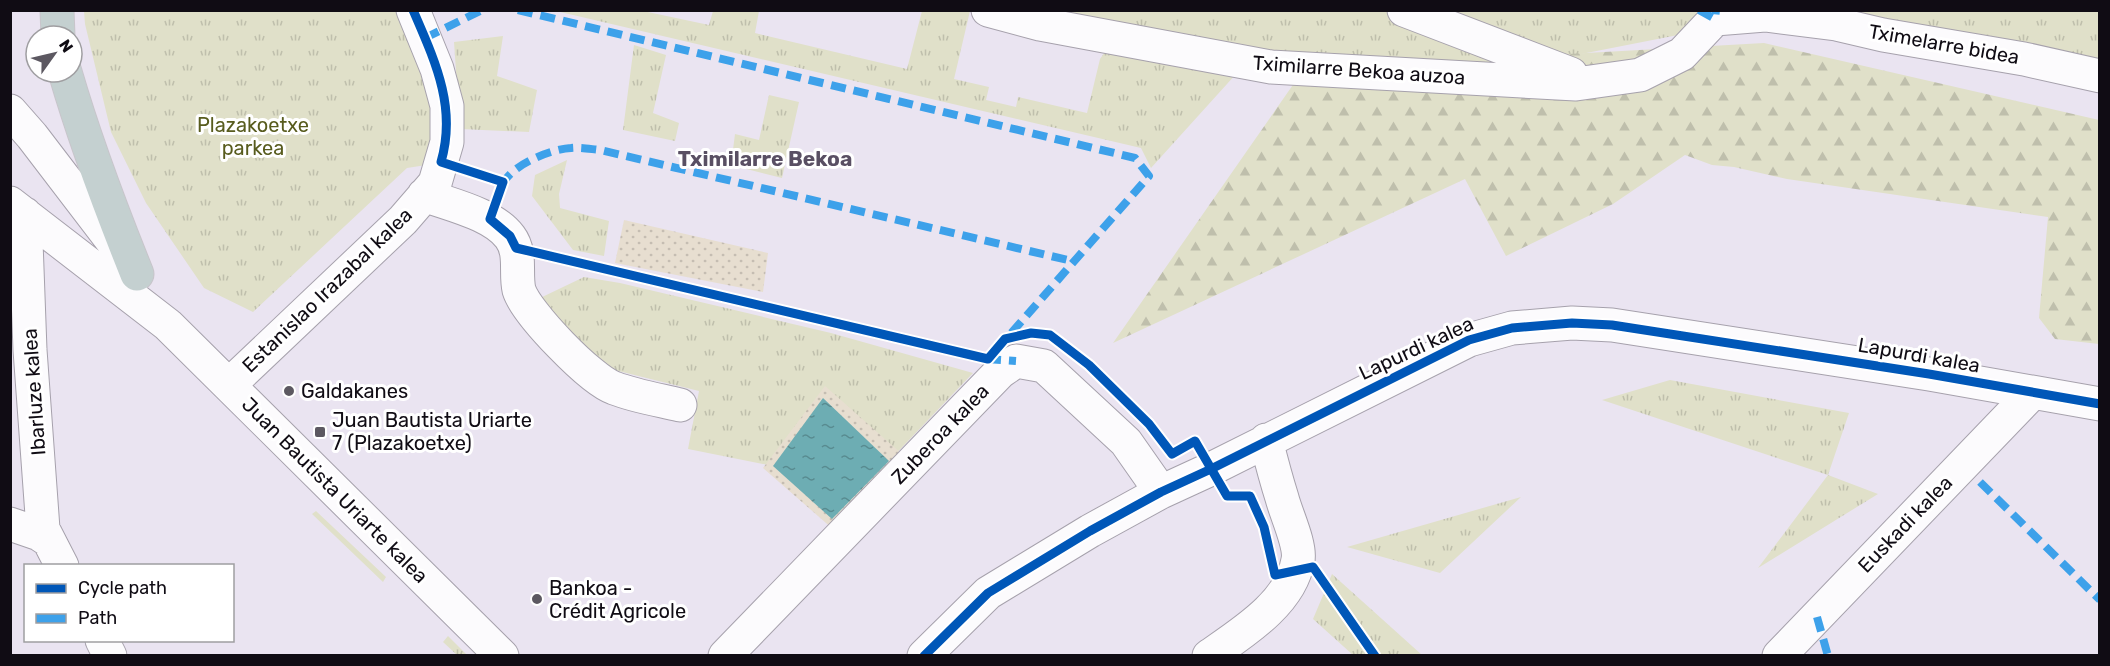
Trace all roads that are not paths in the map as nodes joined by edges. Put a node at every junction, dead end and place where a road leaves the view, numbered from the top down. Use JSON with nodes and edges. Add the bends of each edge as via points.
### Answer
{"nodes":[{"id":1,"x":988,"y":10,"type":"edge"},
{"id":2,"x":1404,"y":10,"type":"edge"},
{"id":3,"x":1710,"y":13,"type":"edge"},
{"id":4,"x":1836,"y":17,"type":"edge"},
{"id":5,"x":419,"y":24,"type":"edge"},
{"id":6,"x":2100,"y":76,"type":"edge"},
{"id":7,"x":1591,"y":82,"type":"junction"},
{"id":8,"x":68,"y":84,"type":"edge"},
{"id":9,"x":10,"y":111,"type":"edge"},
{"id":10,"x":424,"y":195,"type":"junction"},
{"id":11,"x":18,"y":208,"type":"edge"},
{"id":12,"x":137,"y":274,"type":"junction"},
{"id":13,"x":168,"y":324,"type":"junction"},
{"id":14,"x":229,"y":384,"type":"junction"},
{"id":15,"x":2032,"y":393,"type":"junction"},
{"id":16,"x":2100,"y":404,"type":"edge"},
{"id":17,"x":680,"y":405,"type":"dead end"},
{"id":18,"x":1266,"y":440,"type":"junction"},
{"id":19,"x":1161,"y":492,"type":"junction"},
{"id":20,"x":10,"y":524,"type":"edge"},
{"id":21,"x":55,"y":553,"type":"edge"},
{"id":22,"x":103,"y":642,"type":"edge"},
{"id":23,"x":110,"y":656,"type":"edge"},
{"id":24,"x":502,"y":656,"type":"edge"},
{"id":25,"x":725,"y":656,"type":"edge"},
{"id":26,"x":924,"y":656,"type":"edge"},
{"id":27,"x":1209,"y":656,"type":"edge"},
{"id":28,"x":1779,"y":656,"type":"edge"}],
"edges":[{"from":1,"to":7,"type":"street","name":"Tximilarre Bekoa auzoa","via":[[1040,24],[1272,67]]},
{"from":2,"to":7,"type":"street","name":"Tximilarre Bekoa auzoa"},
{"from":3,"to":4,"type":"street","name":"Tximelarre bidea"},
{"from":3,"to":7,"type":"street","name":"Tximilarre Bekoa auzoa","via":[[1682,54],[1640,75]]},
{"from":4,"to":6,"type":"street","name":"Tximelarre bidea","via":[[1883,35]]},
{"from":5,"to":10,"type":"street","name":"Estanislao Irazabal kalea","via":[[447,106],[447,142],[435,183]]},
{"from":8,"to":12,"type":"highway","via":[[81,130]]},
{"from":9,"to":12,"type":"street"},
{"from":10,"to":14,"type":"street","name":"Estanislao Irazabal kalea","via":[[403,220]]},
{"from":10,"to":17,"type":"street","name":"Estanislao Irazabal kalea","via":[[490,219],[510,236],[516,248],[519,290],[531,313],[594,376],[613,388]]},
{"from":11,"to":13,"type":"street"},
{"from":11,"to":21,"type":"street","name":"Ibarluze kalea","via":[[43,529]]},
{"from":12,"to":13,"type":"street"},
{"from":13,"to":14,"type":"street","name":"Juan Bautista Uriarte kalea"},
{"from":14,"to":24,"type":"street","name":"Juan Bautista Uriarte kalea"},
{"from":15,"to":16,"type":"street","name":"Lapurdi kalea"},
{"from":15,"to":18,"type":"street","name":"Lapurdi kalea","via":[[1624,327],[1572,323],[1512,328],[1469,340]]},
{"from":15,"to":28,"type":"street","name":"Euskadi kalea"},
{"from":18,"to":19,"type":"street","name":"Lapurdi kalea"},
{"from":18,"to":27,"type":"street","via":[[1299,559],[1288,590],[1251,627]]},
{"from":19,"to":25,"type":"street","name":"Zuberoa kalea","via":[[1126,442],[1044,366],[1016,360]]},
{"from":19,"to":26,"type":"street","name":"Lapurdi kalea","via":[[988,593]]},
{"from":20,"to":21,"type":"street","via":[[39,534]]},
{"from":22,"to":23,"type":"street"}]}
